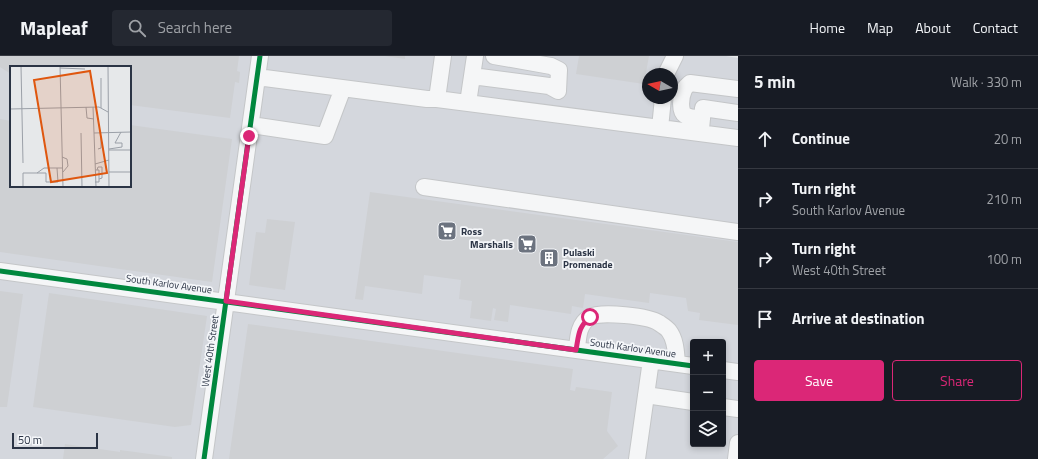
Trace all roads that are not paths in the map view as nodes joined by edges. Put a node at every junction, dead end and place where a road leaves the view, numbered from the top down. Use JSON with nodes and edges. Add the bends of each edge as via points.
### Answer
{"nodes":[{"id":1,"x":260,"y":56,"type":"edge"},
{"id":2,"x":443,"y":56,"type":"edge"},
{"id":3,"x":475,"y":56,"type":"edge"},
{"id":4,"x":494,"y":56,"type":"edge"},
{"id":5,"x":662,"y":56,"type":"edge"},
{"id":6,"x":675,"y":56,"type":"edge"},
{"id":7,"x":472,"y":76,"type":"junction"},
{"id":8,"x":258,"y":77,"type":"junction"},
{"id":9,"x":343,"y":88,"type":"junction"},
{"id":10,"x":738,"y":89,"type":"edge"},
{"id":11,"x":437,"y":98,"type":"junction"},
{"id":12,"x":468,"y":102,"type":"junction"},
{"id":13,"x":662,"y":104,"type":"edge"},
{"id":14,"x":738,"y":113,"type":"edge"},
{"id":15,"x":251,"y":125,"type":"junction"},
{"id":16,"x":701,"y":126,"type":"junction"},
{"id":17,"x":660,"y":128,"type":"junction"},
{"id":18,"x":738,"y":138,"type":"edge"},
{"id":19,"x":424,"y":187,"type":"dead end"},
{"id":20,"x":738,"y":232,"type":"edge"},
{"id":21,"x":0,"y":271,"type":"edge"},
{"id":22,"x":226,"y":301,"type":"junction"},
{"id":23,"x":576,"y":350,"type":"junction"},
{"id":24,"x":651,"y":360,"type":"junction"},
{"id":25,"x":677,"y":363,"type":"junction"},
{"id":26,"x":690,"y":365,"type":"edge"},
{"id":27,"x":726,"y":370,"type":"edge"},
{"id":28,"x":738,"y":372,"type":"edge"},
{"id":29,"x":646,"y":395,"type":"junction"},
{"id":30,"x":690,"y":402,"type":"edge"},
{"id":31,"x":726,"y":407,"type":"edge"},
{"id":32,"x":738,"y":409,"type":"edge"},
{"id":33,"x":738,"y":443,"type":"edge"},
{"id":34,"x":204,"y":459,"type":"edge"},
{"id":35,"x":637,"y":459,"type":"edge"},
{"id":36,"x":736,"y":459,"type":"edge"}],
"edges":[{"from":1,"to":8,"type":"street","name":"West 40th Street"},
{"from":2,"to":11,"type":"street"},
{"from":3,"to":7,"type":"street"},
{"from":4,"to":7,"type":"street","via":[[556,68],[559,70],[558,91],[549,86]]},
{"from":5,"to":6,"type":"street","via":[[666,74]]},
{"from":7,"to":12,"type":"street"},
{"from":8,"to":9,"type":"street"},
{"from":8,"to":15,"type":"street","name":"West 40th Street"},
{"from":9,"to":11,"type":"street","via":[[427,100]]},
{"from":9,"to":15,"type":"street","via":[[325,136]]},
{"from":10,"to":16,"type":"street","via":[[690,83],[686,86],[683,90],[682,111],[685,116]]},
{"from":11,"to":12,"type":"street"},
{"from":12,"to":17,"type":"street"},
{"from":13,"to":17,"type":"street"},
{"from":14,"to":16,"type":"street","via":[[703,108]]},
{"from":15,"to":22,"type":"street","name":"West 40th Street"},
{"from":16,"to":17,"type":"street"},
{"from":16,"to":18,"type":"street"},
{"from":19,"to":20,"type":"street"},
{"from":21,"to":22,"type":"street","name":"South Karlov Avenue"},
{"from":22,"to":23,"type":"street","name":"South Karlov Avenue"},
{"from":22,"to":34,"type":"street","name":"West 40th Street"},
{"from":23,"to":24,"type":"street","name":"South Karlov Avenue"},
{"from":23,"to":25,"type":"street","via":[[579,330],[590,317],[607,314],[641,317],[659,323],[669,331],[675,343]]},
{"from":24,"to":25,"type":"street","name":"South Karlov Avenue"},
{"from":24,"to":29,"type":"street"},
{"from":25,"to":26,"type":"street","name":"South Karlov Avenue"},
{"from":27,"to":28,"type":"street"},
{"from":29,"to":30,"type":"street"},
{"from":29,"to":35,"type":"street"},
{"from":31,"to":32,"type":"street"},
{"from":33,"to":36,"type":"street"}]}
